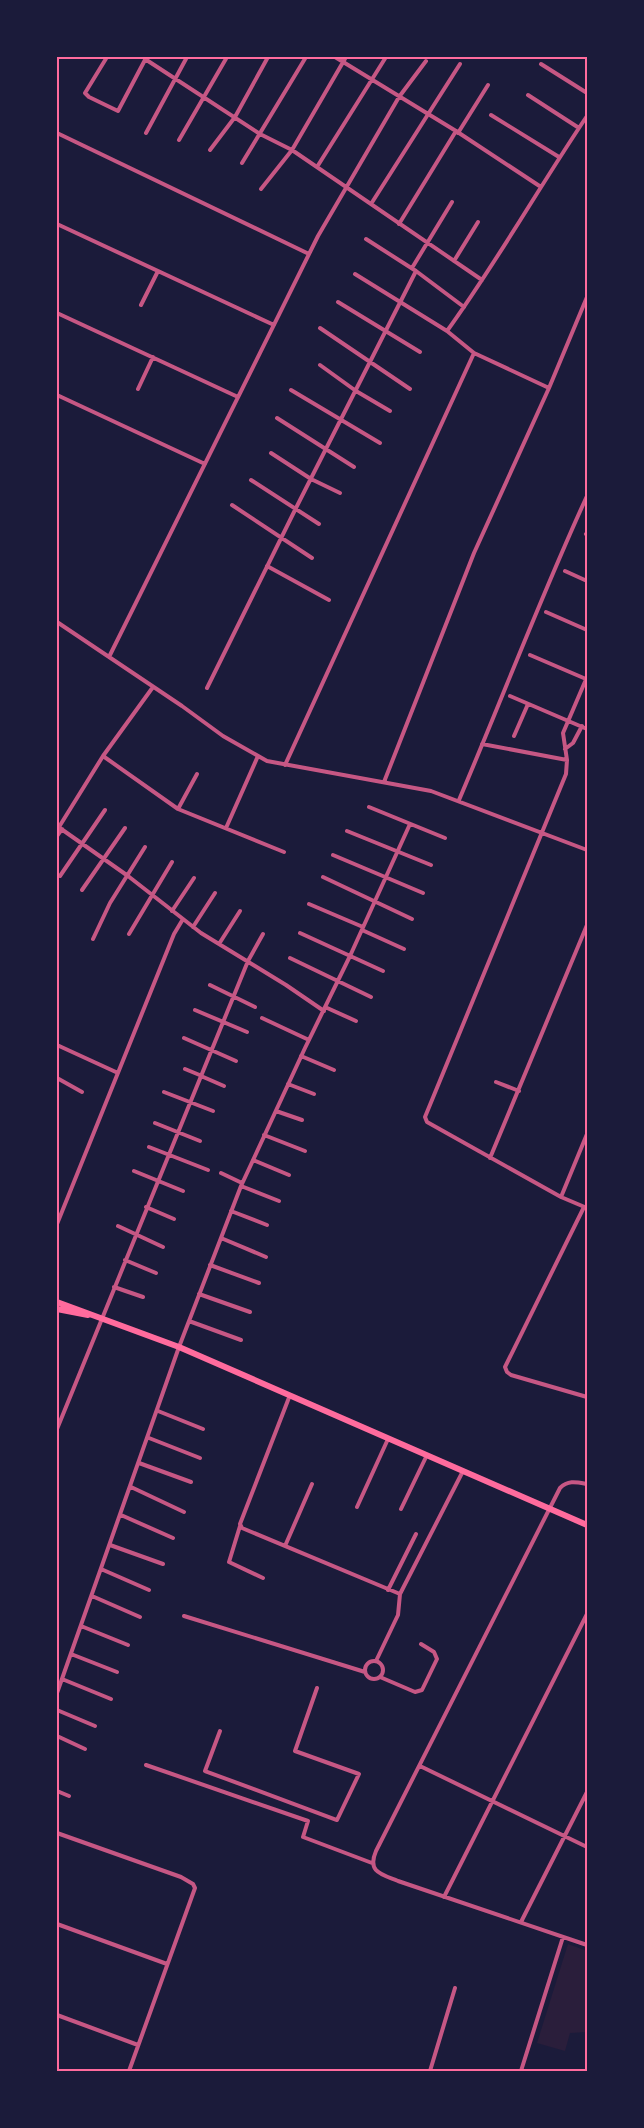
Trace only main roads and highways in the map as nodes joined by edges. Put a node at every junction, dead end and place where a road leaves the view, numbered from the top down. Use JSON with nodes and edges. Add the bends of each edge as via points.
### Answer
{"nodes":[{"id":1,"x":57,"y":1302,"type":"edge"},
{"id":2,"x":57,"y":1310,"type":"edge"},
{"id":3,"x":99,"y":1317,"type":"junction"},
{"id":4,"x":587,"y":1525,"type":"edge"}],
"edges":[{"from":1,"to":3,"type":"main road"},
{"from":2,"to":3,"type":"main road"},
{"from":3,"to":4,"type":"main road","via":[[290,1394]]}]}
